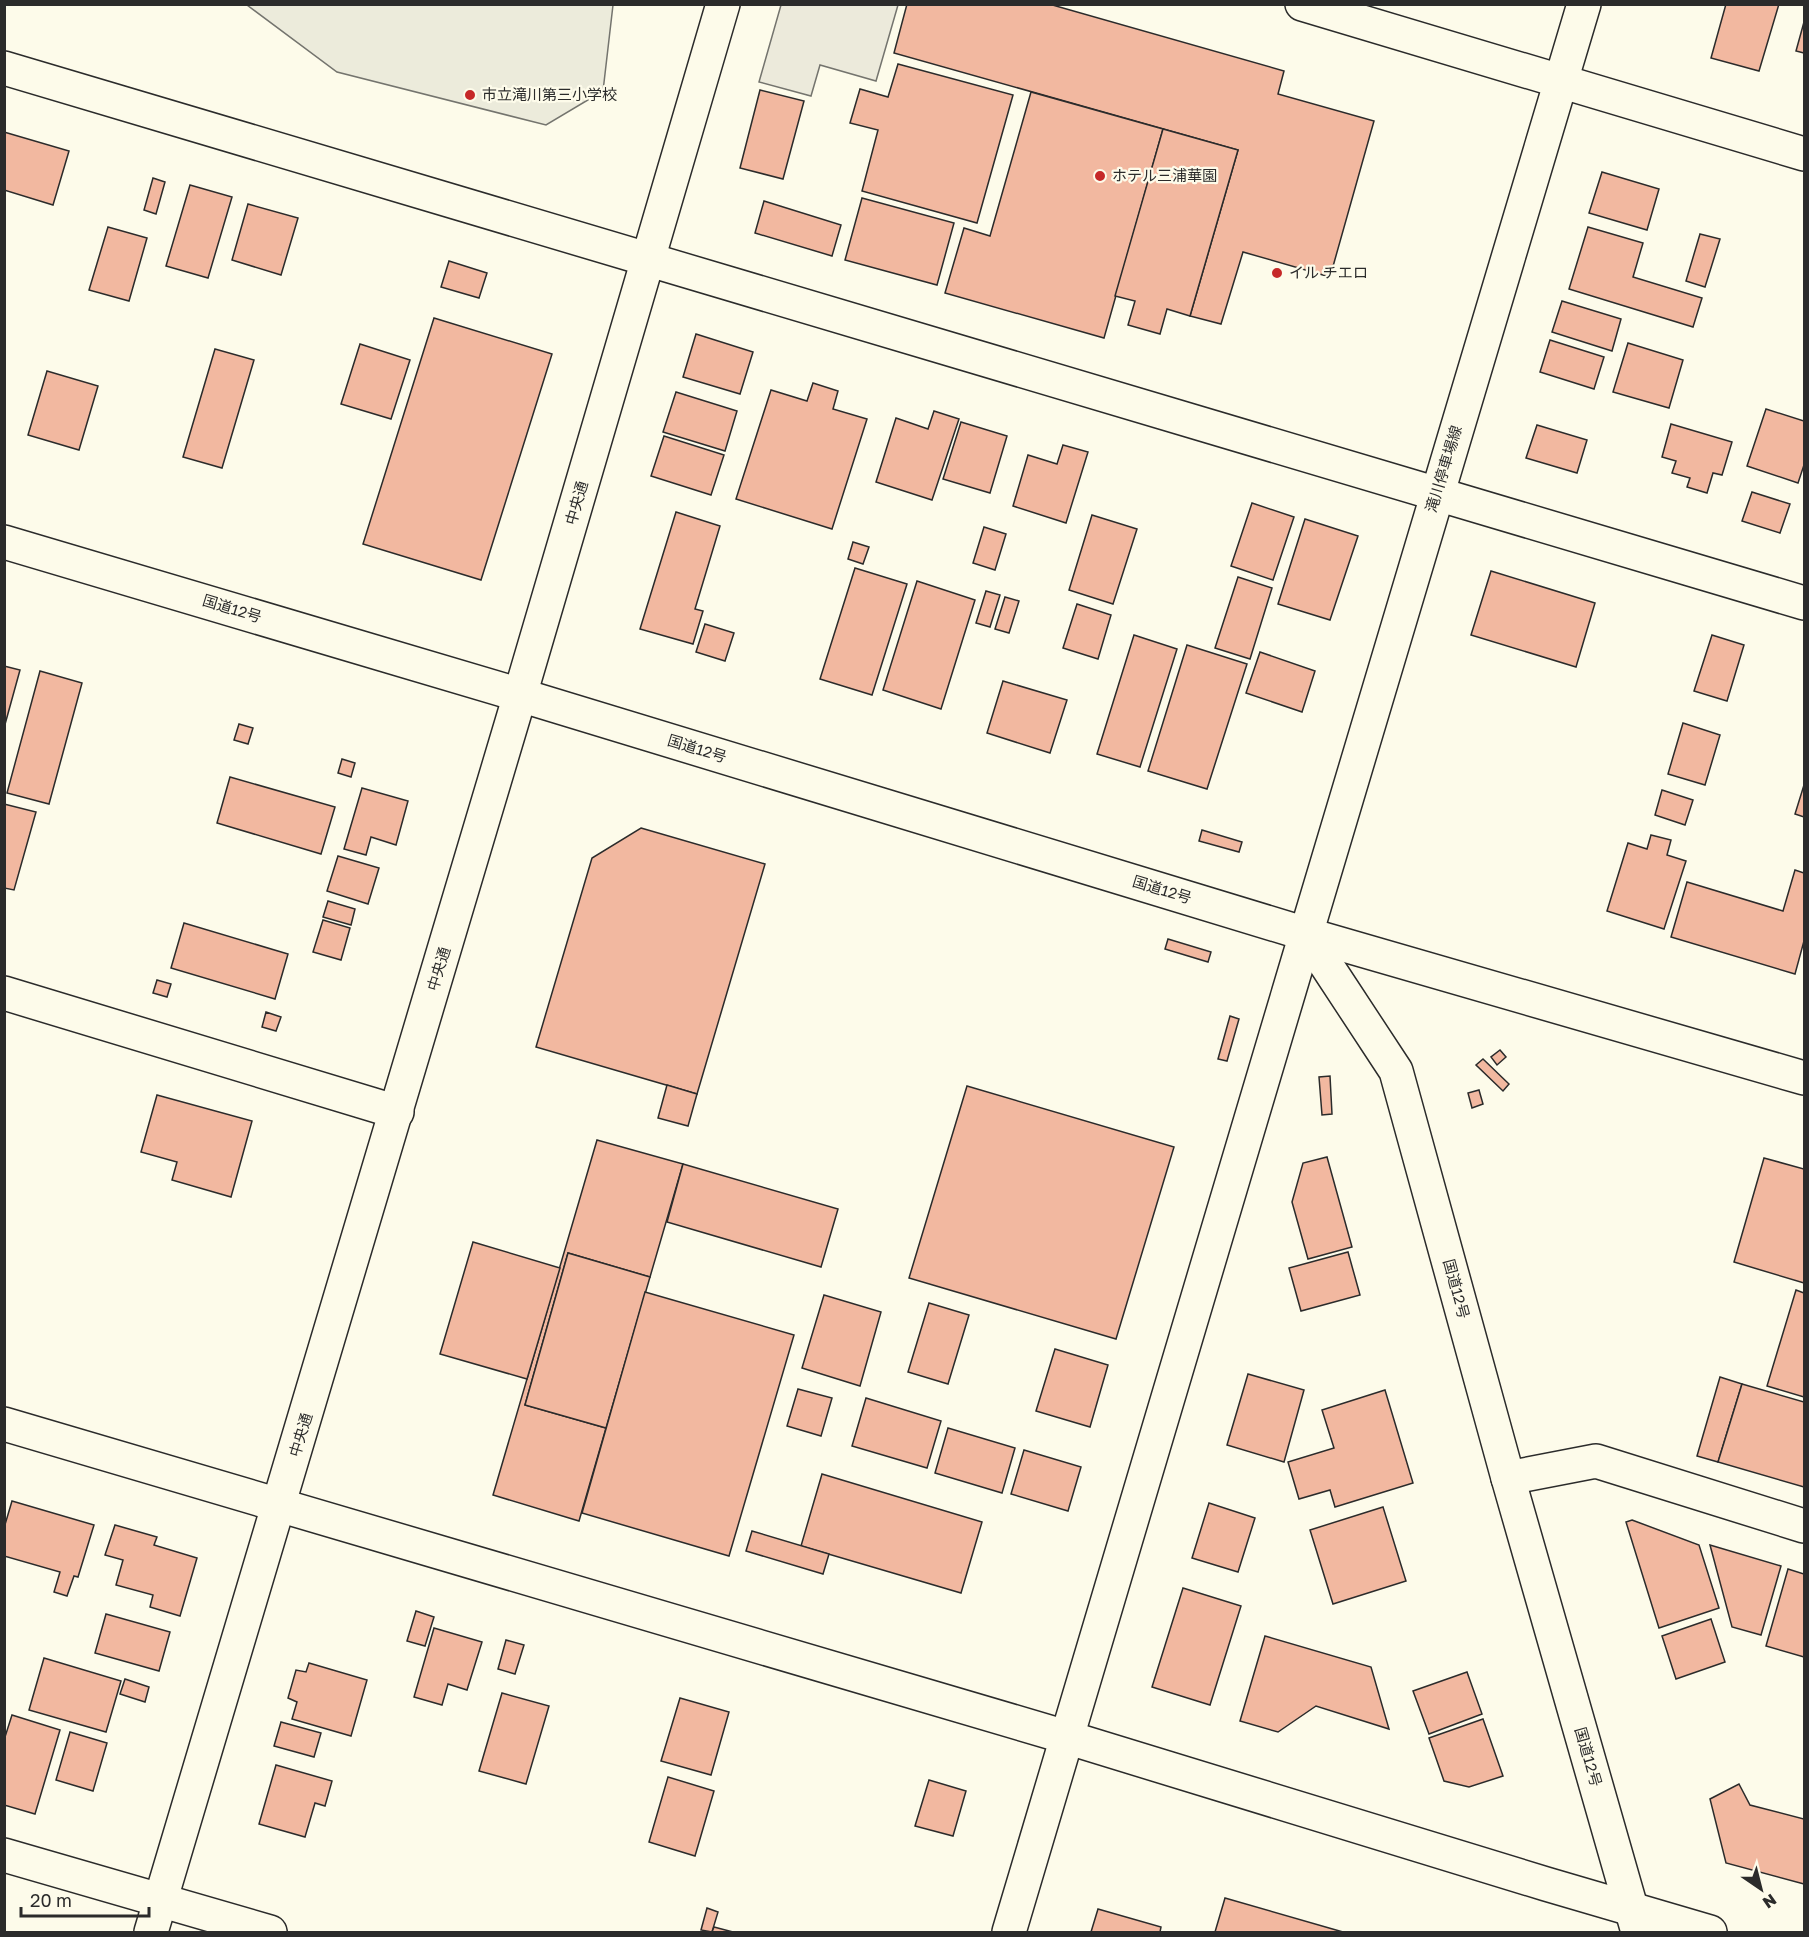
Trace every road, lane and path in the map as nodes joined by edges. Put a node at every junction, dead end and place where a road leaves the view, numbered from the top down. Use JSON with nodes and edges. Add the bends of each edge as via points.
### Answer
{"nodes":[{"id":1,"x":723,"y":4,"type":"edge"},
{"id":2,"x":1302,"y":4,"type":"edge"},
{"id":3,"x":1584,"y":4,"type":"edge"},
{"id":4,"x":4,"y":68,"type":"edge"},
{"id":5,"x":1562,"y":81,"type":"junction"},
{"id":6,"x":1804,"y":154,"type":"edge"},
{"id":7,"x":649,"y":259,"type":"junction"},
{"id":8,"x":1437,"y":492,"type":"junction"},
{"id":9,"x":4,"y":542,"type":"edge"},
{"id":10,"x":1804,"y":603,"type":"edge"},
{"id":11,"x":520,"y":696,"type":"junction"},
{"id":12,"x":1306,"y":934,"type":"junction"},
{"id":13,"x":4,"y":993,"type":"edge"},
{"id":14,"x":1804,"y":1078,"type":"edge"},
{"id":15,"x":397,"y":1112,"type":"junction"},
{"id":16,"x":4,"y":1424,"type":"edge"},
{"id":17,"x":1508,"y":1478,"type":"junction"},
{"id":18,"x":279,"y":1506,"type":"junction"},
{"id":19,"x":1804,"y":1526,"type":"edge"},
{"id":20,"x":1066,"y":1737,"type":"junction"},
{"id":21,"x":4,"y":1855,"type":"edge"},
{"id":22,"x":161,"y":1900,"type":"junction"},
{"id":23,"x":1635,"y":1921,"type":"edge"},
{"id":24,"x":151,"y":1932,"type":"edge"},
{"id":25,"x":270,"y":1932,"type":"edge"},
{"id":26,"x":1009,"y":1932,"type":"edge"},
{"id":27,"x":1710,"y":1932,"type":"edge"}],
"edges":[{"from":1,"to":7,"type":"main road","name":"中央通"},
{"from":2,"to":5,"type":"main road"},
{"from":3,"to":5,"type":"main road","name":"滝川停車場線"},
{"from":4,"to":7,"type":"main road"},
{"from":5,"to":6,"type":"main road"},
{"from":5,"to":8,"type":"main road","name":"滝川停車場線"},
{"from":7,"to":8,"type":"main road"},
{"from":7,"to":11,"type":"main road","name":"中央通"},
{"from":8,"to":10,"type":"main road"},
{"from":8,"to":12,"type":"main road","name":"滝川停車場線"},
{"from":9,"to":11,"type":"main road","name":"国道12号"},
{"from":11,"to":12,"type":"main road","name":"国道12号"},
{"from":11,"to":15,"type":"main road","name":"中央通"},
{"from":12,"to":14,"type":"main road"},
{"from":12,"to":17,"type":"main road","name":"国道12号","via":[[1396,1071]]},
{"from":12,"to":20,"type":"main road","name":"滝川停車場線"},
{"from":13,"to":15,"type":"main road"},
{"from":15,"to":18,"type":"main road","name":"中央通"},
{"from":16,"to":18,"type":"main road"},
{"from":17,"to":19,"type":"main road","via":[[1596,1461]]},
{"from":17,"to":23,"type":"main road","name":"国道12号"},
{"from":18,"to":20,"type":"main road"},
{"from":18,"to":22,"type":"main road","name":"中央通"},
{"from":20,"to":23,"type":"main road"},
{"from":20,"to":26,"type":"main road","name":"滝川停車場線"},
{"from":21,"to":22,"type":"main road"},
{"from":22,"to":24,"type":"main road","name":"中央通"},
{"from":22,"to":25,"type":"main road"},
{"from":23,"to":27,"type":"main road"}]}
